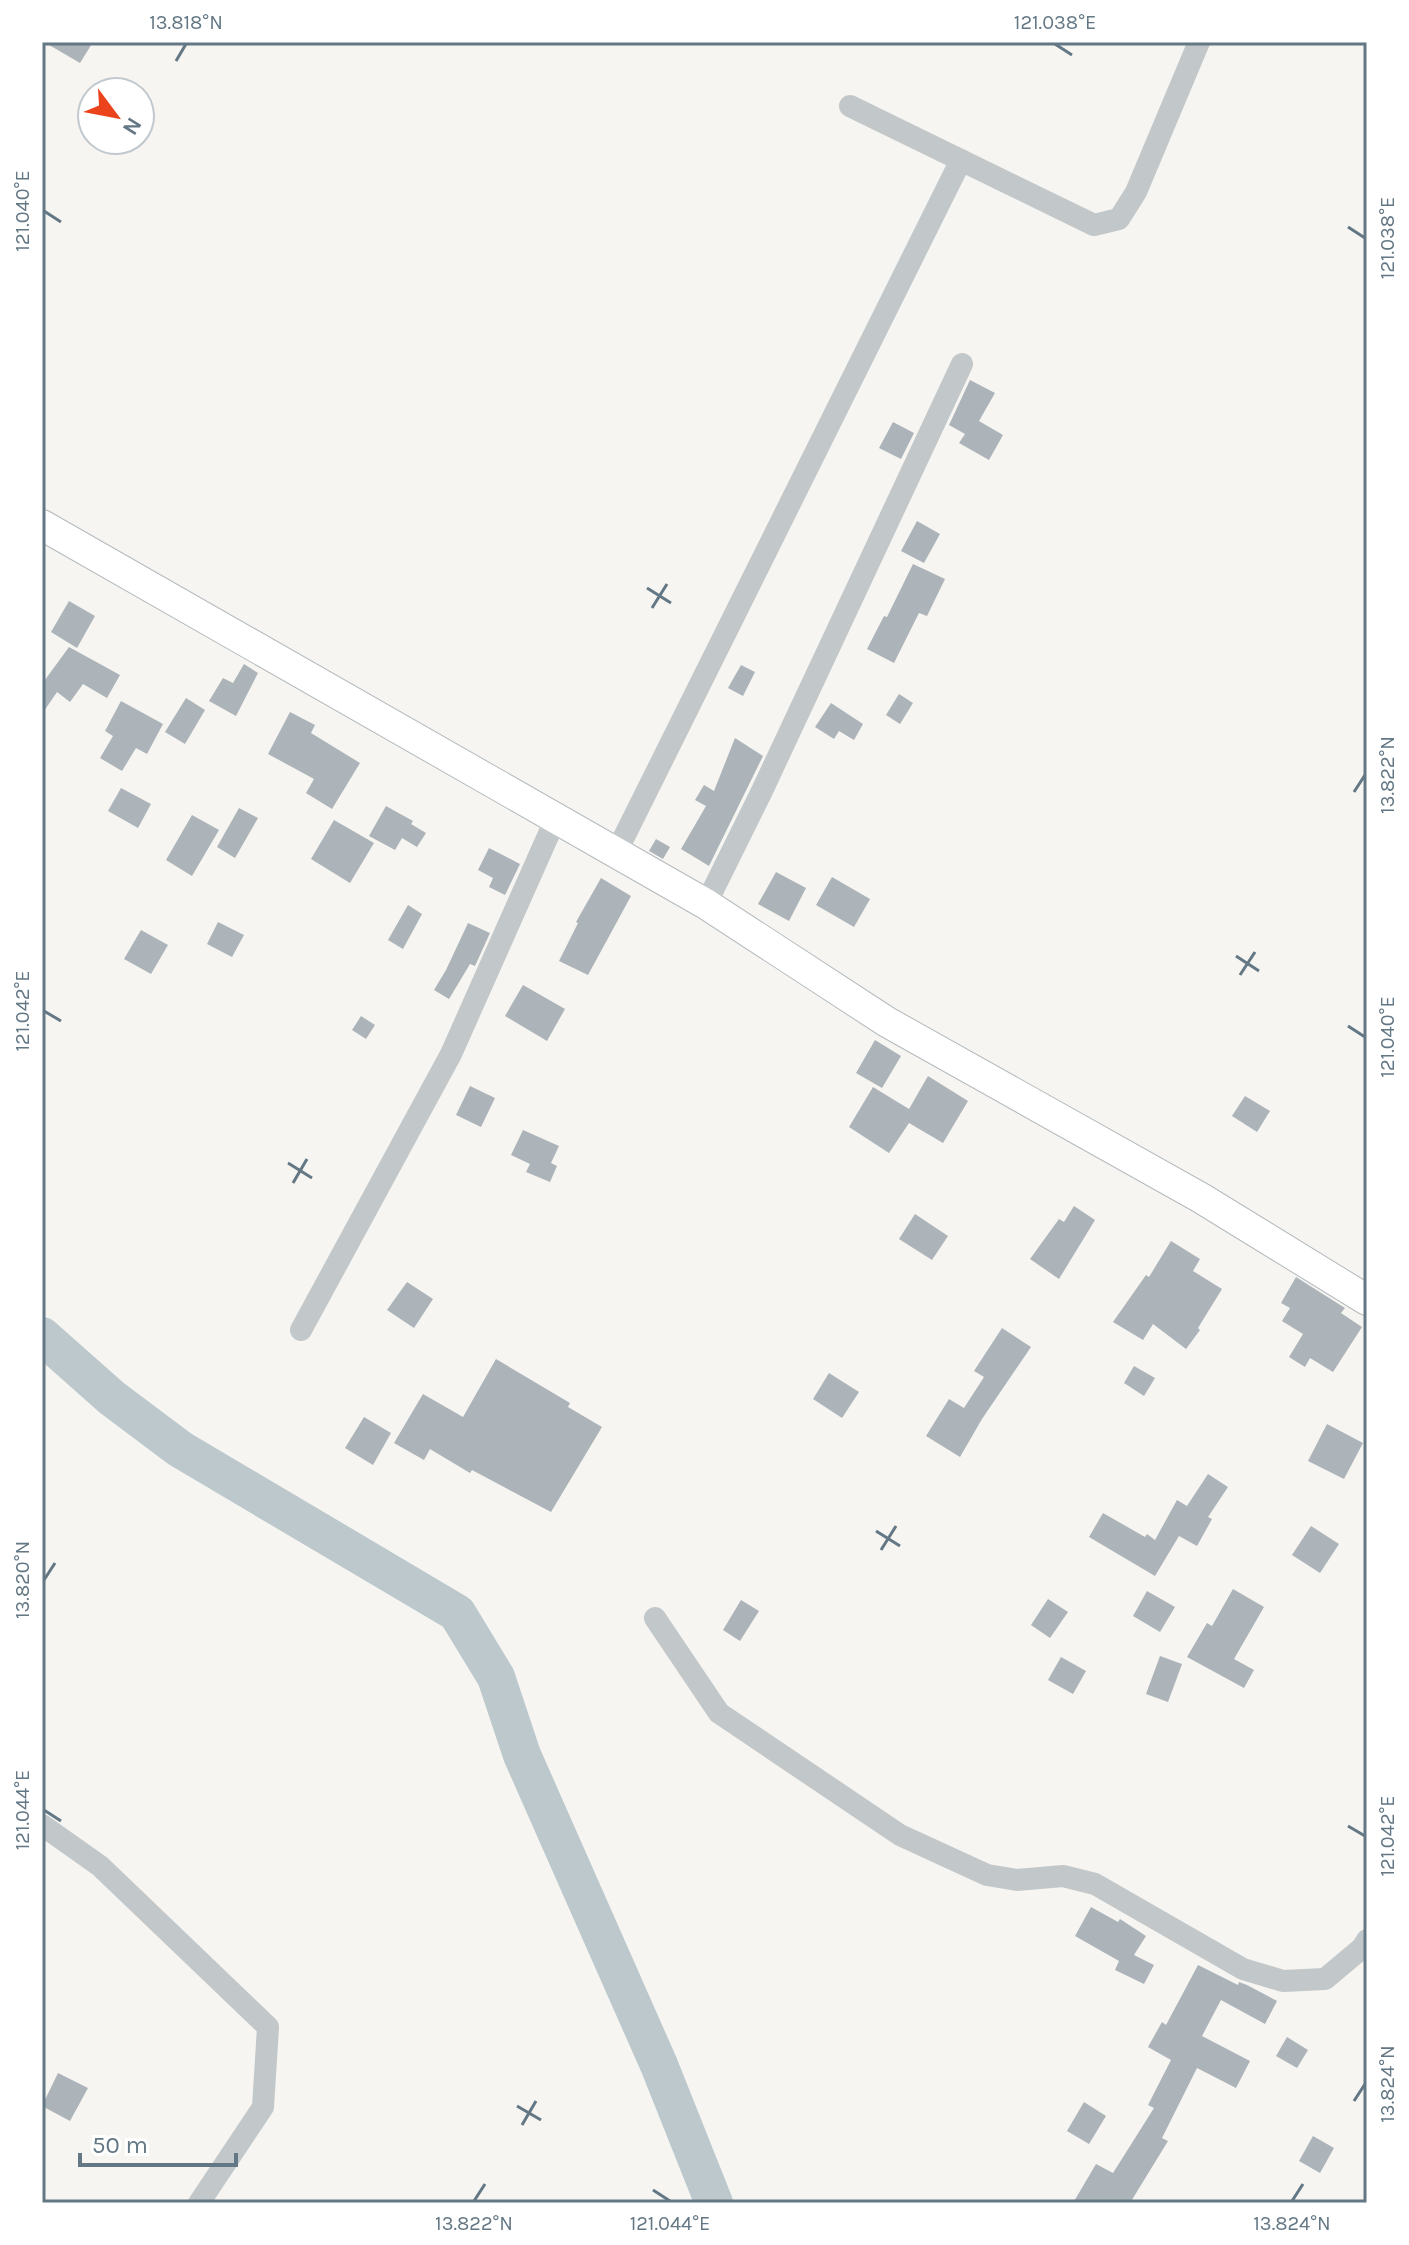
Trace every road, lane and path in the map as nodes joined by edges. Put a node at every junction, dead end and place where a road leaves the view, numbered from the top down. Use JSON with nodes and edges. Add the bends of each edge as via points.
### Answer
{"nodes":[{"id":1,"x":1199,"y":42,"type":"edge"},
{"id":2,"x":850,"y":106,"type":"dead end"},
{"id":3,"x":961,"y":160,"type":"junction"},
{"id":4,"x":962,"y":364,"type":"dead end"},
{"id":5,"x":42,"y":525,"type":"edge"},
{"id":6,"x":556,"y":818,"type":"junction"},
{"id":7,"x":616,"y":853,"type":"junction"},
{"id":8,"x":706,"y":904,"type":"junction"},
{"id":9,"x":1367,"y":1300,"type":"edge"},
{"id":10,"x":301,"y":1330,"type":"dead end"},
{"id":11,"x":655,"y":1618,"type":"dead end"},
{"id":12,"x":42,"y":1825,"type":"edge"},
{"id":13,"x":1367,"y":1940,"type":"edge"},
{"id":14,"x":199,"y":2203,"type":"edge"}],
"edges":[{"from":1,"to":3,"type":"street","via":[[1136,192],[1119,219],[1094,225]]},
{"from":2,"to":3,"type":"street"},
{"from":3,"to":7,"type":"street"},
{"from":4,"to":8,"type":"street"},
{"from":5,"to":6,"type":"street"},
{"from":6,"to":7,"type":"street"},
{"from":6,"to":10,"type":"street","via":[[451,1054]]},
{"from":7,"to":8,"type":"street"},
{"from":8,"to":9,"type":"street","via":[[887,1022],[1201,1198]]},
{"from":11,"to":13,"type":"street","via":[[719,1713],[900,1835],[987,1875],[1017,1880],[1063,1876],[1095,1884],[1243,1969],[1283,1981],[1325,1979]]},
{"from":12,"to":14,"type":"street","via":[[100,1866],[268,2027],[263,2107]]}]}
